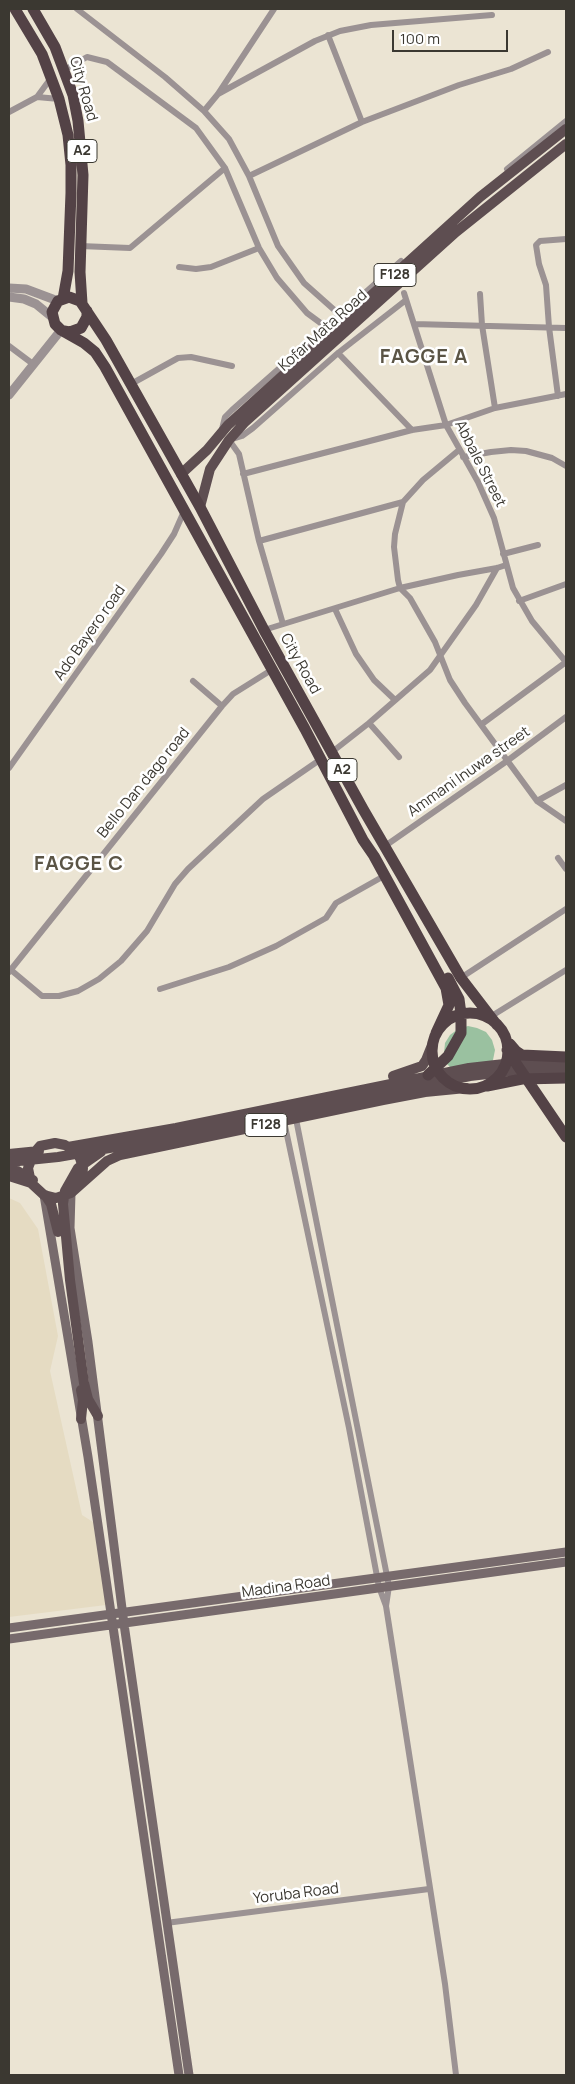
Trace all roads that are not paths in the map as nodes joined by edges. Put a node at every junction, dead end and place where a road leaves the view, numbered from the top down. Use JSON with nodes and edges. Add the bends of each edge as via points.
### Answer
{"nodes":[{"id":1,"x":15,"y":9,"type":"edge"},
{"id":2,"x":33,"y":9,"type":"edge"},
{"id":3,"x":77,"y":9,"type":"edge"},
{"id":4,"x":274,"y":9,"type":"edge"},
{"id":5,"x":492,"y":15,"type":"dead end"},
{"id":6,"x":328,"y":35,"type":"junction"},
{"id":7,"x":548,"y":52,"type":"dead end"},
{"id":8,"x":64,"y":70,"type":"junction"},
{"id":9,"x":51,"y":78,"type":"junction"},
{"id":10,"x":218,"y":94,"type":"junction"},
{"id":11,"x":37,"y":97,"type":"junction"},
{"id":12,"x":59,"y":99,"type":"junction"},
{"id":13,"x":204,"y":111,"type":"junction"},
{"id":14,"x":9,"y":112,"type":"edge"},
{"id":15,"x":566,"y":121,"type":"edge"},
{"id":16,"x":362,"y":122,"type":"junction"},
{"id":17,"x":566,"y":129,"type":"edge"},
{"id":18,"x":566,"y":144,"type":"edge"},
{"id":19,"x":225,"y":168,"type":"junction"},
{"id":20,"x":249,"y":176,"type":"junction"},
{"id":21,"x":566,"y":239,"type":"edge"},
{"id":22,"x":80,"y":246,"type":"junction"},
{"id":23,"x":259,"y":248,"type":"junction"},
{"id":24,"x":179,"y":267,"type":"dead end"},
{"id":25,"x":11,"y":288,"type":"edge"},
{"id":26,"x":480,"y":294,"type":"dead end"},
{"id":27,"x":9,"y":297,"type":"edge"},
{"id":28,"x":61,"y":300,"type":"junction"},
{"id":29,"x":84,"y":307,"type":"junction"},
{"id":30,"x":340,"y":315,"type":"junction"},
{"id":31,"x":52,"y":317,"type":"junction"},
{"id":32,"x":414,"y":324,"type":"junction"},
{"id":33,"x":482,"y":325,"type":"junction"},
{"id":34,"x":326,"y":327,"type":"junction"},
{"id":35,"x":549,"y":327,"type":"junction"},
{"id":36,"x":566,"y":328,"type":"edge"},
{"id":37,"x":62,"y":331,"type":"junction"},
{"id":38,"x":9,"y":346,"type":"edge"},
{"id":39,"x":338,"y":353,"type":"junction"},
{"id":40,"x":33,"y":364,"type":"junction"},
{"id":41,"x":232,"y":366,"type":"dead end"},
{"id":42,"x":131,"y":384,"type":"junction"},
{"id":43,"x":566,"y":394,"type":"edge"},
{"id":44,"x":9,"y":395,"type":"edge"},
{"id":45,"x":558,"y":396,"type":"junction"},
{"id":46,"x":496,"y":408,"type":"junction"},
{"id":47,"x":446,"y":425,"type":"junction"},
{"id":48,"x":412,"y":430,"type":"junction"},
{"id":49,"x":228,"y":432,"type":"junction"},
{"id":50,"x":459,"y":450,"type":"junction"},
{"id":51,"x":464,"y":457,"type":"junction"},
{"id":52,"x":566,"y":466,"type":"edge"},
{"id":53,"x":181,"y":474,"type":"junction"},
{"id":54,"x":243,"y":474,"type":"junction"},
{"id":55,"x":403,"y":502,"type":"junction"},
{"id":56,"x":200,"y":507,"type":"junction"},
{"id":57,"x":185,"y":508,"type":"junction"},
{"id":58,"x":259,"y":541,"type":"junction"},
{"id":59,"x":538,"y":545,"type":"dead end"},
{"id":60,"x":503,"y":554,"type":"junction"},
{"id":61,"x":506,"y":565,"type":"junction"},
{"id":62,"x":497,"y":568,"type":"junction"},
{"id":63,"x":566,"y":584,"type":"edge"},
{"id":64,"x":400,"y":588,"type":"junction"},
{"id":65,"x":519,"y":601,"type":"junction"},
{"id":66,"x":335,"y":609,"type":"junction"},
{"id":67,"x":283,"y":624,"type":"junction"},
{"id":68,"x":264,"y":630,"type":"junction"},
{"id":69,"x":439,"y":655,"type":"junction"},
{"id":70,"x":566,"y":662,"type":"edge"},
{"id":71,"x":273,"y":669,"type":"junction"},
{"id":72,"x":192,"y":681,"type":"dead end"},
{"id":73,"x":395,"y":700,"type":"junction"},
{"id":74,"x":222,"y":706,"type":"junction"},
{"id":75,"x":566,"y":717,"type":"edge"},
{"id":76,"x":369,"y":723,"type":"junction"},
{"id":77,"x":482,"y":724,"type":"junction"},
{"id":78,"x":332,"y":752,"type":"junction"},
{"id":79,"x":399,"y":757,"type":"dead end"},
{"id":80,"x":321,"y":759,"type":"junction"},
{"id":81,"x":507,"y":761,"type":"junction"},
{"id":82,"x":9,"y":768,"type":"edge"},
{"id":83,"x":566,"y":785,"type":"edge"},
{"id":84,"x":537,"y":801,"type":"junction"},
{"id":85,"x":566,"y":821,"type":"edge"},
{"id":86,"x":385,"y":846,"type":"junction"},
{"id":87,"x":558,"y":858,"type":"dead end"},
{"id":88,"x":566,"y":869,"type":"edge"},
{"id":89,"x":385,"y":872,"type":"junction"},
{"id":90,"x":566,"y":909,"type":"edge"},
{"id":91,"x":566,"y":970,"type":"edge"},
{"id":92,"x":10,"y":971,"type":"edge"},
{"id":93,"x":461,"y":978,"type":"junction"},
{"id":94,"x":446,"y":988,"type":"junction"},
{"id":95,"x":160,"y":990,"type":"dead end"},
{"id":96,"x":494,"y":1021,"type":"junction"},
{"id":97,"x":436,"y":1032,"type":"junction"},
{"id":98,"x":507,"y":1044,"type":"junction"},
{"id":99,"x":432,"y":1045,"type":"junction"},
{"id":100,"x":566,"y":1057,"type":"edge"},
{"id":101,"x":566,"y":1064,"type":"edge"},
{"id":102,"x":432,"y":1072,"type":"junction"},
{"id":103,"x":566,"y":1072,"type":"edge"},
{"id":104,"x":566,"y":1078,"type":"edge"},
{"id":105,"x":528,"y":1079,"type":"junction"},
{"id":106,"x":470,"y":1088,"type":"junction"},
{"id":107,"x":296,"y":1119,"type":"junction"},
{"id":108,"x":284,"y":1121,"type":"junction"},
{"id":109,"x":566,"y":1137,"type":"edge"},
{"id":110,"x":55,"y":1143,"type":"junction"},
{"id":111,"x":40,"y":1146,"type":"junction"},
{"id":112,"x":9,"y":1147,"type":"edge"},
{"id":113,"x":108,"y":1149,"type":"junction"},
{"id":114,"x":9,"y":1154,"type":"edge"},
{"id":115,"x":9,"y":1162,"type":"edge"},
{"id":116,"x":9,"y":1166,"type":"edge"},
{"id":117,"x":9,"y":1176,"type":"edge"},
{"id":118,"x":31,"y":1183,"type":"junction"},
{"id":119,"x":74,"y":1190,"type":"junction"},
{"id":120,"x":44,"y":1195,"type":"junction"},
{"id":121,"x":82,"y":1383,"type":"junction"},
{"id":122,"x":98,"y":1416,"type":"junction"},
{"id":123,"x":81,"y":1419,"type":"junction"},
{"id":124,"x":566,"y":1552,"type":"edge"},
{"id":125,"x":566,"y":1562,"type":"edge"},
{"id":126,"x":387,"y":1576,"type":"junction"},
{"id":127,"x":377,"y":1577,"type":"junction"},
{"id":128,"x":389,"y":1586,"type":"junction"},
{"id":129,"x":379,"y":1588,"type":"junction"},
{"id":130,"x":386,"y":1606,"type":"junction"},
{"id":131,"x":123,"y":1613,"type":"junction"},
{"id":132,"x":112,"y":1614,"type":"junction"},
{"id":133,"x":124,"y":1624,"type":"junction"},
{"id":134,"x":114,"y":1625,"type":"junction"},
{"id":135,"x":9,"y":1628,"type":"edge"},
{"id":136,"x":9,"y":1639,"type":"edge"},
{"id":137,"x":429,"y":1889,"type":"junction"},
{"id":138,"x":166,"y":1923,"type":"junction"},
{"id":139,"x":179,"y":2075,"type":"edge"},
{"id":140,"x":189,"y":2075,"type":"edge"},
{"id":141,"x":456,"y":2075,"type":"edge"}],
"edges":[{"from":1,"to":9,"type":"highway","name":"City Road","number":"A2","via":[[38,46]]},
{"from":2,"to":8,"type":"highway","name":"City Road","number":"A2","via":[[47,30]]},
{"from":3,"to":13,"type":"street"},
{"from":4,"to":10,"type":"street"},
{"from":5,"to":6,"type":"street","via":[[371,25]]},
{"from":6,"to":10,"type":"street"},
{"from":6,"to":16,"type":"street"},
{"from":7,"to":16,"type":"street","via":[[511,69]]},
{"from":8,"to":19,"type":"street","via":[[88,57],[107,62],[196,128]]},
{"from":8,"to":22,"type":"highway","name":"City Road","number":"A2","via":[[73,95],[82,150]]},
{"from":9,"to":11,"type":"street"},
{"from":9,"to":12,"type":"highway","name":"City Road","number":"A2"},
{"from":10,"to":13,"type":"street"},
{"from":11,"to":12,"type":"street"},
{"from":11,"to":14,"type":"street"},
{"from":12,"to":28,"type":"highway","name":"City Road","number":"A2","via":[[71,165],[68,271]]},
{"from":13,"to":20,"type":"street","via":[[229,140]]},
{"from":15,"to":30,"type":"street"},
{"from":16,"to":20,"type":"street"},
{"from":17,"to":49,"type":"main road","name":"Kofar Mata Road","number":"F128","via":[[480,197]]},
{"from":18,"to":49,"type":"main road","name":"Kofar Mata Road","number":"F128","via":[[456,232]]},
{"from":19,"to":22,"type":"street","via":[[130,248]]},
{"from":19,"to":23,"type":"street"},
{"from":20,"to":30,"type":"street","via":[[278,246],[304,283]]},
{"from":21,"to":35,"type":"street","via":[[540,241],[536,245],[546,285]]},
{"from":22,"to":29,"type":"highway","name":"City Road","number":"A2"},
{"from":23,"to":24,"type":"street","via":[[210,267]]},
{"from":23,"to":34,"type":"street","via":[[289,292],[307,313]]},
{"from":25,"to":28,"type":"street"},
{"from":26,"to":33,"type":"street"},
{"from":27,"to":31,"type":"street","via":[[36,304]]},
{"from":28,"to":29,"type":"highway","via":[[75,298]]},
{"from":28,"to":31,"type":"highway","number":"A2","via":[[53,308]]},
{"from":29,"to":37,"type":"highway","via":[[87,317],[81,328]]},
{"from":29,"to":42,"type":"highway","name":"City Road","number":"A2"},
{"from":30,"to":34,"type":"street"},
{"from":31,"to":37,"type":"highway","number":"A2"},
{"from":32,"to":33,"type":"street"},
{"from":32,"to":39,"type":"street","name":"Abbale Street","via":[[405,296]]},
{"from":32,"to":47,"type":"street","name":"Abbale Street"},
{"from":33,"to":35,"type":"street"},
{"from":33,"to":46,"type":"street"},
{"from":34,"to":49,"type":"street","via":[[225,417]]},
{"from":35,"to":36,"type":"street"},
{"from":35,"to":45,"type":"street"},
{"from":37,"to":40,"type":"street"},
{"from":37,"to":57,"type":"highway","name":"City Road","number":"A2","via":[[95,352]]},
{"from":38,"to":40,"type":"street"},
{"from":39,"to":48,"type":"street"},
{"from":39,"to":49,"type":"street","via":[[242,436]]},
{"from":40,"to":44,"type":"street"},
{"from":41,"to":42,"type":"street","via":[[191,357],[178,358]]},
{"from":42,"to":53,"type":"highway","name":"City Road","number":"A2"},
{"from":43,"to":45,"type":"street"},
{"from":45,"to":46,"type":"street"},
{"from":46,"to":47,"type":"street"},
{"from":47,"to":48,"type":"street"},
{"from":47,"to":50,"type":"street","name":"Abbale Street"},
{"from":48,"to":54,"type":"street"},
{"from":49,"to":53,"type":"main road","name":"Kofar Mata Road","number":"F128"},
{"from":49,"to":54,"type":"street","via":[[240,454]]},
{"from":49,"to":56,"type":"main road","name":"Kofar Mata Road","number":"F128","via":[[210,469]]},
{"from":50,"to":51,"type":"street","name":"Abbale Street"},
{"from":50,"to":55,"type":"street","via":[[423,480]]},
{"from":51,"to":52,"type":"street","via":[[526,451],[552,458]]},
{"from":51,"to":60,"type":"street","name":"Abbale Street","via":[[494,518]]},
{"from":53,"to":56,"type":"highway","name":"City Road","number":"A2"},
{"from":54,"to":58,"type":"street"},
{"from":55,"to":58,"type":"street"},
{"from":55,"to":64,"type":"street","via":[[394,547]]},
{"from":56,"to":68,"type":"highway","name":"City Road","number":"A2"},
{"from":57,"to":71,"type":"highway","name":"City Road","number":"A2"},
{"from":57,"to":82,"type":"street","name":"Ado Bayero road","via":[[161,554]]},
{"from":58,"to":67,"type":"street"},
{"from":59,"to":60,"type":"street"},
{"from":60,"to":61,"type":"street","name":"Abbale Street"},
{"from":61,"to":62,"type":"street"},
{"from":61,"to":65,"type":"street","name":"Abbale Street"},
{"from":62,"to":64,"type":"street"},
{"from":62,"to":69,"type":"street","via":[[476,605]]},
{"from":63,"to":65,"type":"street"},
{"from":64,"to":66,"type":"street"},
{"from":64,"to":69,"type":"street","via":[[410,598]]},
{"from":65,"to":70,"type":"street","name":"Abbale Street"},
{"from":66,"to":67,"type":"street"},
{"from":66,"to":73,"type":"street","via":[[356,654],[374,680]]},
{"from":67,"to":68,"type":"street"},
{"from":68,"to":78,"type":"highway","name":"City Road","number":"A2"},
{"from":69,"to":73,"type":"street","via":[[430,670]]},
{"from":69,"to":77,"type":"street","via":[[450,680]]},
{"from":70,"to":77,"type":"street"},
{"from":71,"to":74,"type":"street","name":"Bello Dan dago road","via":[[233,694]]},
{"from":71,"to":80,"type":"highway","name":"City Road","number":"A2"},
{"from":72,"to":74,"type":"street"},
{"from":73,"to":76,"type":"street"},
{"from":74,"to":92,"type":"street","name":"Bello Dan dago road"},
{"from":75,"to":81,"type":"street","name":"Ammani Inuwa street"},
{"from":76,"to":78,"type":"street"},
{"from":76,"to":79,"type":"street"},
{"from":77,"to":81,"type":"street"},
{"from":78,"to":86,"type":"highway","name":"City Road","number":"A2"},
{"from":80,"to":89,"type":"highway","name":"City Road","number":"A2","via":[[363,840]]},
{"from":80,"to":92,"type":"street","via":[[263,799],[188,869],[175,884],[147,931],[121,961],[99,979],[59,996],[42,996]]},
{"from":81,"to":84,"type":"street"},
{"from":81,"to":86,"type":"street","name":"Ammani Inuwa street"},
{"from":83,"to":84,"type":"street"},
{"from":84,"to":85,"type":"street"},
{"from":86,"to":93,"type":"highway","name":"City Road","number":"A2"},
{"from":87,"to":88,"type":"street"},
{"from":89,"to":94,"type":"highway","name":"City Road","number":"A2"},
{"from":89,"to":95,"type":"street","via":[[336,903],[326,918],[276,946],[229,967]]},
{"from":89,"to":102,"type":"highway","via":[[459,999],[460,1033],[454,1048]]},
{"from":90,"to":93,"type":"street"},
{"from":91,"to":96,"type":"street"},
{"from":93,"to":94,"type":"street"},
{"from":93,"to":96,"type":"highway","name":"City Road","number":"A2"},
{"from":94,"to":97,"type":"highway","name":"City Road","number":"A2","via":[[449,1005]]},
{"from":96,"to":97,"type":"highway","via":[[465,1013],[448,1020]]},
{"from":96,"to":98,"type":"highway","number":"A2"},
{"from":97,"to":99,"type":"highway","number":"A2"},
{"from":98,"to":100,"type":"highway","number":"A2","via":[[522,1055]]},
{"from":98,"to":105,"type":"highway"},
{"from":98,"to":106,"type":"highway","via":[[506,1060],[495,1079],[486,1085]]},
{"from":99,"to":106,"type":"highway","number":"A2","via":[[433,1060],[439,1074],[451,1084]]},
{"from":99,"to":110,"type":"main road","number":"F128","via":[[422,1066],[401,1074]]},
{"from":101,"to":102,"type":"main road","via":[[513,1063]]},
{"from":102,"to":114,"type":"main road","via":[[176,1128]]},
{"from":103,"to":113,"type":"main road","via":[[513,1071],[470,1076]]},
{"from":104,"to":105,"type":"highway"},
{"from":105,"to":106,"type":"highway"},
{"from":105,"to":109,"type":"highway"},
{"from":106,"to":107,"type":"main road","number":"F128","via":[[425,1092]]},
{"from":107,"to":108,"type":"main road","number":"F128"},
{"from":107,"to":126,"type":"street"},
{"from":108,"to":119,"type":"main road","number":"F128","via":[[120,1155]]},
{"from":108,"to":127,"type":"street"},
{"from":110,"to":111,"type":"main road","number":"F128"},
{"from":110,"to":119,"type":"main road","via":[[65,1144],[80,1158],[82,1173]]},
{"from":111,"to":112,"type":"main road","number":"F128"},
{"from":111,"to":118,"type":"main road","via":[[28,1168]]},
{"from":113,"to":115,"type":"main road"},
{"from":113,"to":121,"type":"main road","via":[[78,1168],[65,1191],[63,1204]]},
{"from":116,"to":121,"type":"main road","via":[[33,1180],[51,1204],[57,1223]]},
{"from":117,"to":118,"type":"main road"},
{"from":118,"to":120,"type":"main road"},
{"from":119,"to":120,"type":"main road","via":[[56,1198]]},
{"from":119,"to":122,"type":"main road","via":[[70,1228]]},
{"from":120,"to":123,"type":"main road"},
{"from":121,"to":122,"type":"main road"},
{"from":121,"to":123,"type":"main road"},
{"from":122,"to":131,"type":"main road"},
{"from":123,"to":132,"type":"main road"},
{"from":124,"to":126,"type":"main road","name":"Madina Road"},
{"from":125,"to":128,"type":"main road","name":"Madina Road"},
{"from":126,"to":127,"type":"main road","name":"Madina Road"},
{"from":126,"to":128,"type":"street"},
{"from":127,"to":129,"type":"street"},
{"from":127,"to":131,"type":"main road","name":"Madina Road"},
{"from":128,"to":129,"type":"main road","name":"Madina Road"},
{"from":128,"to":130,"type":"street"},
{"from":129,"to":130,"type":"street"},
{"from":129,"to":133,"type":"main road","name":"Madina Road"},
{"from":130,"to":137,"type":"street"},
{"from":131,"to":132,"type":"main road","name":"Madina Road"},
{"from":131,"to":133,"type":"main road"},
{"from":132,"to":134,"type":"main road"},
{"from":132,"to":135,"type":"main road","name":"Madina Road"},
{"from":133,"to":134,"type":"main road","name":"Madina Road"},
{"from":133,"to":138,"type":"main road"},
{"from":134,"to":136,"type":"main road","name":"Madina Road"},
{"from":134,"to":139,"type":"main road"},
{"from":137,"to":138,"type":"street","name":"Yoruba Road"},
{"from":137,"to":141,"type":"street"},
{"from":138,"to":140,"type":"main road"}]}
